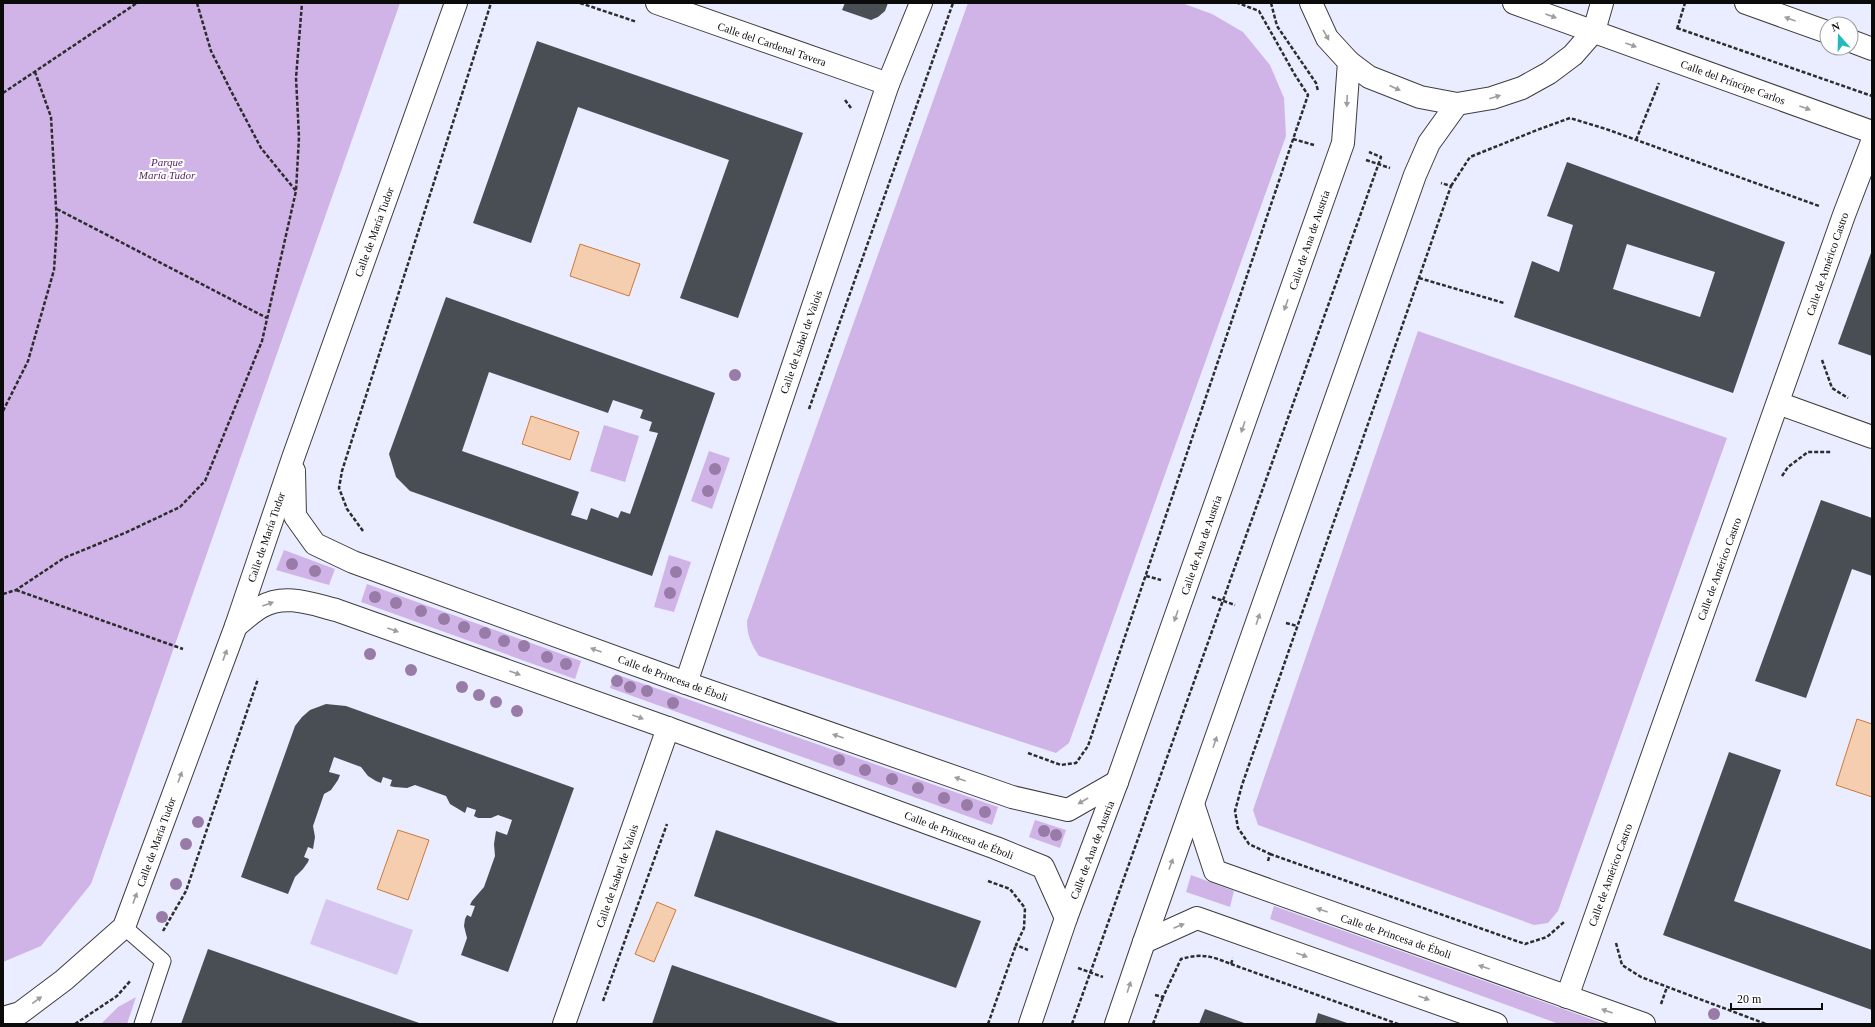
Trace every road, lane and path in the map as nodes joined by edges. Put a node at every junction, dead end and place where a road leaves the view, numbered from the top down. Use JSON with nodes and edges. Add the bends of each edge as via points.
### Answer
{"nodes":[{"id":1,"x":137,"y":3,"type":"edge"},
{"id":2,"x":197,"y":3,"type":"edge"},
{"id":3,"x":302,"y":3,"type":"edge"},
{"id":4,"x":456,"y":3,"type":"edge"},
{"id":5,"x":490,"y":3,"type":"edge"},
{"id":6,"x":580,"y":3,"type":"edge"},
{"id":7,"x":657,"y":3,"type":"edge"},
{"id":8,"x":920,"y":3,"type":"edge"},
{"id":9,"x":953,"y":3,"type":"edge"},
{"id":10,"x":1238,"y":3,"type":"edge"},
{"id":11,"x":1271,"y":3,"type":"edge"},
{"id":12,"x":1311,"y":3,"type":"edge"},
{"id":13,"x":1514,"y":3,"type":"edge"},
{"id":14,"x":1602,"y":3,"type":"edge"},
{"id":15,"x":1746,"y":3,"type":"edge"},
{"id":16,"x":640,"y":24,"type":"dead end"},
{"id":17,"x":1678,"y":28,"type":"dead end"},
{"id":18,"x":1819,"y":29,"type":"edge"},
{"id":19,"x":1594,"y":31,"type":"junction"},
{"id":20,"x":1859,"y":44,"type":"edge"},
{"id":21,"x":1872,"y":48,"type":"edge"},
{"id":22,"x":1349,"y":62,"type":"junction"},
{"id":23,"x":35,"y":72,"type":"junction"},
{"id":24,"x":888,"y":84,"type":"junction"},
{"id":25,"x":3,"y":93,"type":"edge"},
{"id":26,"x":1319,"y":96,"type":"dead end"},
{"id":27,"x":1872,"y":96,"type":"edge"},
{"id":28,"x":841,"y":97,"type":"dead end"},
{"id":29,"x":1457,"y":104,"type":"junction"},
{"id":30,"x":854,"y":115,"type":"dead end"},
{"id":31,"x":1872,"y":132,"type":"edge"},
{"id":32,"x":1292,"y":139,"type":"junction"},
{"id":33,"x":1872,"y":142,"type":"edge"},
{"id":34,"x":1319,"y":146,"type":"dead end"},
{"id":35,"x":1381,"y":157,"type":"dead end"},
{"id":36,"x":1360,"y":159,"type":"dead end"},
{"id":37,"x":1379,"y":164,"type":"junction"},
{"id":38,"x":1393,"y":169,"type":"dead end"},
{"id":39,"x":1437,"y":181,"type":"dead end"},
{"id":40,"x":1451,"y":186,"type":"junction"},
{"id":41,"x":296,"y":191,"type":"junction"},
{"id":42,"x":56,"y":208,"type":"junction"},
{"id":43,"x":1844,"y":215,"type":"junction"},
{"id":44,"x":1419,"y":278,"type":"junction"},
{"id":45,"x":1504,"y":303,"type":"dead end"},
{"id":46,"x":267,"y":318,"type":"junction"},
{"id":47,"x":1822,"y":359,"type":"dead end"},
{"id":48,"x":1778,"y":403,"type":"junction"},
{"id":49,"x":809,"y":409,"type":"dead end"},
{"id":50,"x":3,"y":411,"type":"edge"},
{"id":51,"x":1850,"y":429,"type":"junction"},
{"id":52,"x":1872,"y":437,"type":"edge"},
{"id":53,"x":293,"y":458,"type":"junction"},
{"id":54,"x":1781,"y":478,"type":"dead end"},
{"id":55,"x":363,"y":531,"type":"dead end"},
{"id":56,"x":1146,"y":576,"type":"junction"},
{"id":57,"x":1164,"y":581,"type":"dead end"},
{"id":58,"x":16,"y":590,"type":"junction"},
{"id":59,"x":3,"y":594,"type":"edge"},
{"id":60,"x":1210,"y":596,"type":"dead end"},
{"id":61,"x":1223,"y":600,"type":"junction"},
{"id":62,"x":1237,"y":606,"type":"dead end"},
{"id":63,"x":1286,"y":623,"type":"dead end"},
{"id":64,"x":236,"y":626,"type":"junction"},
{"id":65,"x":1297,"y":626,"type":"junction"},
{"id":66,"x":183,"y":649,"type":"dead end"},
{"id":67,"x":258,"y":678,"type":"dead end"},
{"id":68,"x":686,"y":683,"type":"junction"},
{"id":69,"x":668,"y":728,"type":"junction"},
{"id":70,"x":1028,"y":753,"type":"dead end"},
{"id":71,"x":1117,"y":782,"type":"junction"},
{"id":72,"x":1193,"y":804,"type":"junction"},
{"id":73,"x":667,"y":824,"type":"dead end"},
{"id":74,"x":1270,"y":854,"type":"junction"},
{"id":75,"x":1266,"y":866,"type":"dead end"},
{"id":76,"x":988,"y":881,"type":"dead end"},
{"id":77,"x":1066,"y":918,"type":"junction"},
{"id":78,"x":1565,"y":921,"type":"dead end"},
{"id":79,"x":124,"y":927,"type":"junction"},
{"id":80,"x":1615,"y":939,"type":"dead end"},
{"id":81,"x":1144,"y":942,"type":"junction"},
{"id":82,"x":1016,"y":945,"type":"junction"},
{"id":83,"x":1031,"y":950,"type":"dead end"},
{"id":84,"x":152,"y":952,"type":"junction"},
{"id":85,"x":1233,"y":957,"type":"dead end"},
{"id":86,"x":1231,"y":964,"type":"junction"},
{"id":87,"x":1072,"y":965,"type":"dead end"},
{"id":88,"x":1090,"y":972,"type":"junction"},
{"id":89,"x":1108,"y":979,"type":"dead end"},
{"id":90,"x":1148,"y":993,"type":"dead end"},
{"id":91,"x":1162,"y":997,"type":"junction"},
{"id":92,"x":1567,"y":997,"type":"junction"},
{"id":93,"x":603,"y":1002,"type":"dead end"},
{"id":94,"x":3,"y":1018,"type":"edge"},
{"id":95,"x":75,"y":1024,"type":"edge"},
{"id":96,"x":142,"y":1024,"type":"edge"},
{"id":97,"x":564,"y":1024,"type":"edge"},
{"id":98,"x":988,"y":1024,"type":"edge"},
{"id":99,"x":1030,"y":1024,"type":"edge"},
{"id":100,"x":1072,"y":1024,"type":"edge"},
{"id":101,"x":1116,"y":1024,"type":"edge"},
{"id":102,"x":1154,"y":1024,"type":"edge"},
{"id":103,"x":1398,"y":1024,"type":"edge"},
{"id":104,"x":1496,"y":1024,"type":"edge"},
{"id":105,"x":1644,"y":1024,"type":"edge"},
{"id":106,"x":1766,"y":1024,"type":"edge"}],
"edges":[{"from":1,"to":23,"type":"path"},
{"from":2,"to":41,"type":"path","via":[[211,51],[261,148]]},
{"from":3,"to":41,"type":"path","via":[[296,78],[299,137]]},
{"from":4,"to":53,"type":"street","name":"Calle de María Tudor"},
{"from":5,"to":55,"type":"path","via":[[342,471],[339,488],[347,509]]},
{"from":6,"to":16,"type":"path"},
{"from":7,"to":24,"type":"street","name":"Calle del Cardenal Tavera"},
{"from":8,"to":24,"type":"street","name":"Calle de Isabel de Valois"},
{"from":9,"to":49,"type":"path"},
{"from":10,"to":32,"type":"path","via":[[1260,11],[1308,94]]},
{"from":11,"to":26,"type":"path","via":[[1278,26],[1316,83]]},
{"from":12,"to":22,"type":"street","one_way":true,"via":[[1327,38]]},
{"from":13,"to":19,"type":"street","name":"Calle del Príncipe Carlos","one_way":true},
{"from":14,"to":19,"type":"street"},
{"from":18,"to":15,"type":"street","one_way":true},
{"from":17,"to":27,"type":"path"},
{"from":29,"to":19,"type":"street","one_way":true,"via":[[1492,98],[1522,88],[1549,73],[1573,55]]},
{"from":19,"to":31,"type":"street","name":"Calle del Príncipe Carlos","one_way":true},
{"from":20,"to":21,"type":"street"},
{"from":22,"to":29,"type":"street","one_way":true,"via":[[1370,77],[1400,91]]},
{"from":22,"to":71,"type":"street","name":"Calle de Ana de Austria","one_way":true,"via":[[1343,143]]},
{"from":23,"to":25,"type":"path"},
{"from":23,"to":42,"type":"path","via":[[51,117]]},
{"from":24,"to":68,"type":"street","name":"Calle de Isabel de Valois"},
{"from":28,"to":30,"type":"path","via":[[848,101]]},
{"from":72,"to":29,"type":"street","one_way":true,"via":[[1415,175],[1429,143]]},
{"from":32,"to":34,"type":"path"},
{"from":32,"to":56,"type":"path"},
{"from":33,"to":43,"type":"street","name":"Calle de Américo Castro"},
{"from":35,"to":37,"type":"path"},
{"from":36,"to":37,"type":"path"},
{"from":37,"to":38,"type":"path"},
{"from":37,"to":61,"type":"path"},
{"from":39,"to":40,"type":"path"},
{"from":40,"to":43,"type":"path","via":[[1470,157],[1570,118]]},
{"from":40,"to":44,"type":"path"},
{"from":41,"to":46,"type":"path"},
{"from":42,"to":46,"type":"path"},
{"from":42,"to":50,"type":"path","via":[[54,270],[28,361]]},
{"from":43,"to":48,"type":"street","name":"Calle de Américo Castro"},
{"from":44,"to":45,"type":"path"},
{"from":44,"to":65,"type":"path"},
{"from":46,"to":58,"type":"path","via":[[262,340],[206,481],[180,507],[64,558]]},
{"from":47,"to":51,"type":"path","via":[[1832,388],[1858,404]]},
{"from":48,"to":51,"type":"street"},
{"from":48,"to":92,"type":"street","name":"Calle de Américo Castro"},
{"from":51,"to":52,"type":"street"},
{"from":51,"to":54,"type":"path","via":[[1841,452],[1808,452],[1788,467]]},
{"from":53,"to":64,"type":"street","name":"Calle de María Tudor"},
{"from":68,"to":53,"type":"street","name":"Calle de Princesa de Éboli","one_way":true,"via":[[353,562],[315,544],[295,516]]},
{"from":56,"to":57,"type":"path"},
{"from":56,"to":70,"type":"path","via":[[1088,746],[1076,763],[1061,765]]},
{"from":58,"to":59,"type":"path"},
{"from":58,"to":66,"type":"path"},
{"from":60,"to":61,"type":"path"},
{"from":61,"to":62,"type":"path"},
{"from":61,"to":88,"type":"path"},
{"from":63,"to":65,"type":"path"},
{"from":64,"to":69,"type":"street","name":"Calle de Princesa de Éboli","one_way":true,"via":[[261,606],[278,600],[294,600],[336,610]]},
{"from":79,"to":64,"type":"street","name":"Calle de María Tudor","one_way":true},
{"from":65,"to":74,"type":"path","via":[[1235,812],[1238,828],[1249,844]]},
{"from":67,"to":84,"type":"path","via":[[186,891]]},
{"from":71,"to":68,"type":"street","name":"Calle de Princesa de Éboli","one_way":true,"via":[[1068,810],[1019,799]]},
{"from":69,"to":77,"type":"street","name":"Calle de Princesa de Éboli","via":[[1043,867]]},
{"from":69,"to":97,"type":"street","name":"Calle de Isabel de Valois"},
{"from":71,"to":77,"type":"street","name":"Calle de Ana de Austria"},
{"from":81,"to":72,"type":"street","one_way":true},
{"from":92,"to":72,"type":"street","name":"Calle de Princesa de Éboli","one_way":true,"via":[[1215,871]]},
{"from":73,"to":93,"type":"path"},
{"from":74,"to":75,"type":"path"},
{"from":74,"to":78,"type":"path","via":[[1525,944],[1547,937]]},
{"from":76,"to":82,"type":"path","via":[[1010,889],[1025,908],[1024,928]]},
{"from":77,"to":99,"type":"street","name":"Calle de Ana de Austria"},
{"from":79,"to":84,"type":"lane"},
{"from":94,"to":79,"type":"street","name":"Calle de María Tudor","one_way":true,"via":[[20,1013],[64,980]]},
{"from":80,"to":106,"type":"path","via":[[1622,965],[1641,977]]},
{"from":101,"to":81,"type":"street","one_way":true},
{"from":81,"to":104,"type":"street","one_way":true,"via":[[1197,918]]},
{"from":82,"to":83,"type":"path"},
{"from":82,"to":98,"type":"path"},
{"from":84,"to":95,"type":"path","via":[[117,996]]},
{"from":84,"to":96,"type":"lane","via":[[163,960]]},
{"from":85,"to":86,"type":"path"},
{"from":86,"to":91,"type":"path","via":[[1211,956],[1195,955],[1181,959]]},
{"from":86,"to":103,"type":"path"},
{"from":87,"to":88,"type":"path"},
{"from":88,"to":89,"type":"path"},
{"from":88,"to":100,"type":"path"},
{"from":90,"to":91,"type":"path"},
{"from":91,"to":102,"type":"path"},
{"from":105,"to":92,"type":"street","name":"Calle de Princesa de Éboli","one_way":true}]}
